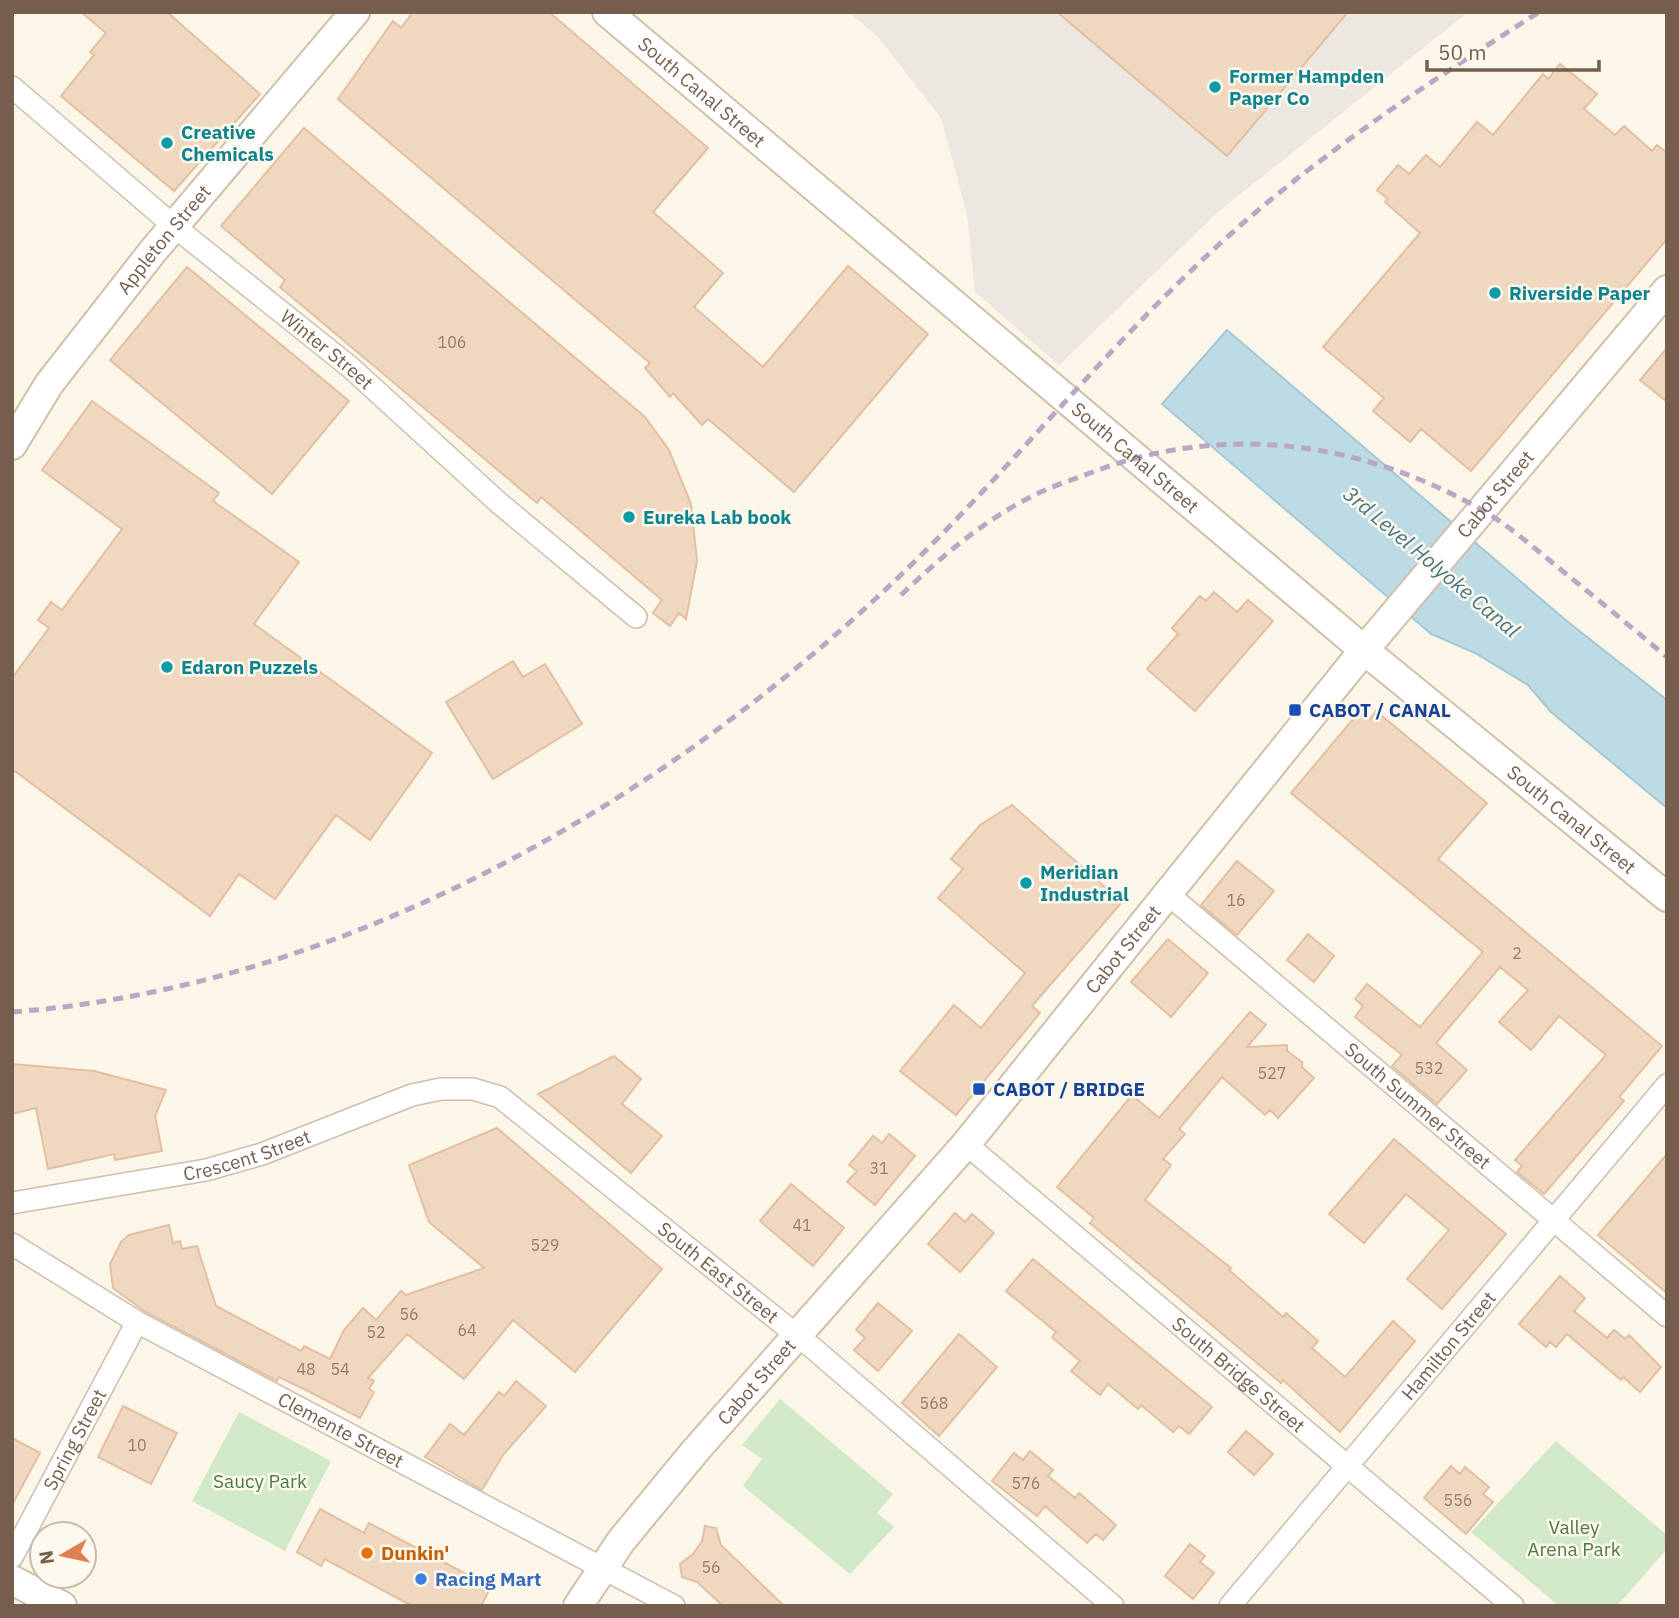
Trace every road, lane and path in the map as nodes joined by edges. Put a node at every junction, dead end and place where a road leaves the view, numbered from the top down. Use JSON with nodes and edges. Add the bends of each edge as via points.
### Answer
{"nodes":[{"id":1,"x":355,"y":12,"type":"edge"},
{"id":2,"x":607,"y":12,"type":"edge"},
{"id":3,"x":12,"y":87,"type":"edge"},
{"id":4,"x":175,"y":227,"type":"junction"},
{"id":5,"x":1667,"y":290,"type":"edge"},
{"id":6,"x":12,"y":444,"type":"edge"},
{"id":7,"x":636,"y":617,"type":"dead end"},
{"id":8,"x":1364,"y":650,"type":"junction"},
{"id":9,"x":1169,"y":895,"type":"junction"},
{"id":10,"x":1667,"y":897,"type":"edge"},
{"id":11,"x":1667,"y":1085,"type":"edge"},
{"id":12,"x":473,"y":1089,"type":"joint"},
{"id":13,"x":966,"y":1144,"type":"junction"},
{"id":14,"x":12,"y":1203,"type":"edge"},
{"id":15,"x":1554,"y":1222,"type":"junction"},
{"id":16,"x":12,"y":1244,"type":"edge"},
{"id":17,"x":1667,"y":1316,"type":"edge"},
{"id":18,"x":137,"y":1322,"type":"junction"},
{"id":19,"x":797,"y":1337,"type":"junction"},
{"id":20,"x":1347,"y":1468,"type":"junction"},
{"id":21,"x":12,"y":1557,"type":"edge"},
{"id":22,"x":603,"y":1567,"type":"junction"},
{"id":23,"x":12,"y":1580,"type":"edge"},
{"id":24,"x":62,"y":1606,"type":"edge"},
{"id":25,"x":578,"y":1606,"type":"edge"},
{"id":26,"x":674,"y":1606,"type":"edge"},
{"id":27,"x":1113,"y":1606,"type":"edge"},
{"id":28,"x":1230,"y":1606,"type":"edge"},
{"id":29,"x":1513,"y":1606,"type":"edge"}],
"edges":[{"from":1,"to":4,"type":"street","name":"Appleton Street"},
{"from":2,"to":8,"type":"street","name":"South Canal Street"},
{"from":3,"to":4,"type":"street","name":"Winter Street"},
{"from":4,"to":6,"type":"street","name":"Appleton Street","via":[[49,384]]},
{"from":4,"to":7,"type":"street","name":"Winter Street","via":[[350,367],[499,503]]},
{"from":5,"to":8,"type":"street","name":"Cabot Street"},
{"from":8,"to":9,"type":"street","name":"Cabot Street"},
{"from":8,"to":10,"type":"street","name":"South Canal Street"},
{"from":9,"to":13,"type":"street","name":"Cabot Street"},
{"from":9,"to":15,"type":"street","name":"South Summer Street"},
{"from":11,"to":15,"type":"street","name":"Hamilton Street"},
{"from":12,"to":14,"type":"street","name":"Crescent Street","via":[[412,1095],[262,1154],[206,1170]]},
{"from":12,"to":19,"type":"street","name":"South East Street","via":[[500,1097],[520,1110]]},
{"from":13,"to":19,"type":"street","name":"Cabot Street"},
{"from":13,"to":20,"type":"street","name":"South Bridge Street"},
{"from":15,"to":17,"type":"street","name":"South Summer Street"},
{"from":15,"to":20,"type":"street","name":"Hamilton Street"},
{"from":16,"to":18,"type":"street","name":"Clemente Street"},
{"from":18,"to":21,"type":"street","name":"Spring Street"},
{"from":18,"to":22,"type":"street","name":"Clemente Street"},
{"from":19,"to":22,"type":"street","name":"Cabot Street","via":[[696,1450]]},
{"from":19,"to":27,"type":"street","name":"South East Street"},
{"from":20,"to":28,"type":"street","name":"Hamilton Street"},
{"from":20,"to":29,"type":"street","name":"South Bridge Street"},
{"from":22,"to":25,"type":"street","name":"Cabot Street"},
{"from":22,"to":26,"type":"street","name":"Clemente Street"},
{"from":23,"to":24,"type":"street"}]}
